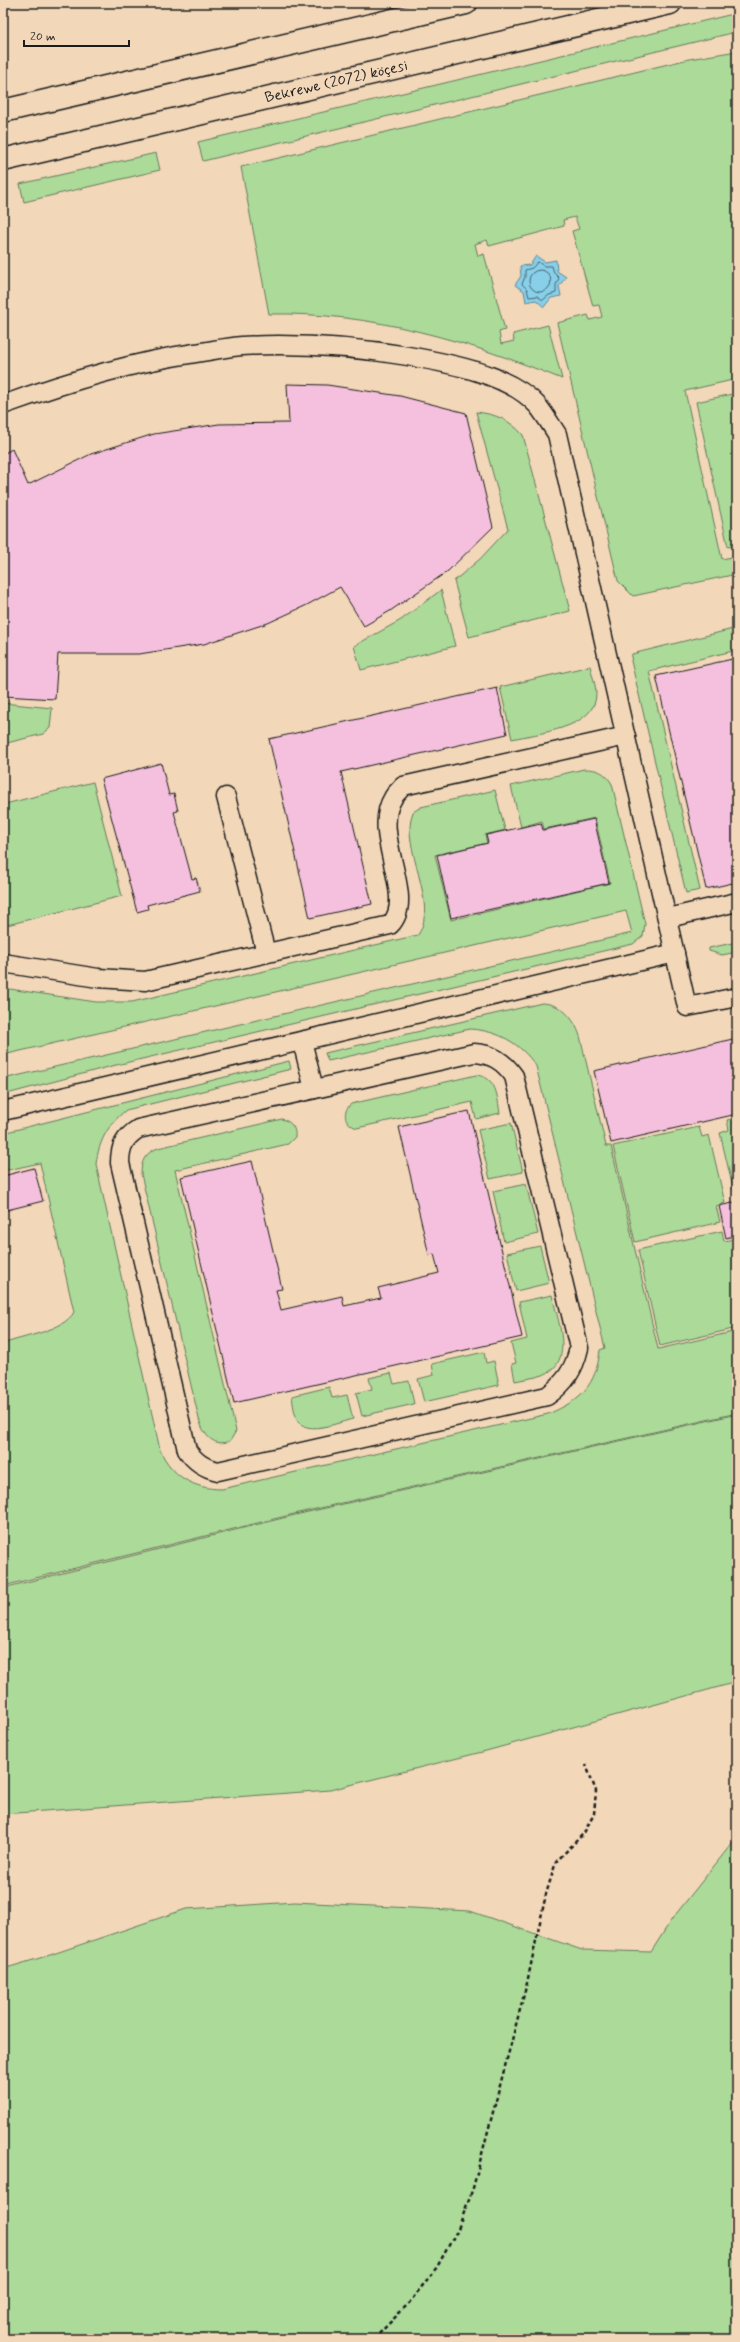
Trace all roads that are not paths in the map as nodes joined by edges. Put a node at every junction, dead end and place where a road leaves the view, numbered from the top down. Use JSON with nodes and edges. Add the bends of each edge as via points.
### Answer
{"nodes":[{"id":1,"x":466,"y":3,"type":"edge"},
{"id":2,"x":670,"y":3,"type":"edge"},
{"id":3,"x":3,"y":111,"type":"edge"},
{"id":4,"x":3,"y":160,"type":"edge"},
{"id":5,"x":3,"y":405,"type":"edge"},
{"id":6,"x":626,"y":736,"type":"junction"},
{"id":7,"x":226,"y":797,"type":"dead end"},
{"id":8,"x":737,"y":902,"type":"edge"},
{"id":9,"x":668,"y":918,"type":"junction"},
{"id":10,"x":266,"y":953,"type":"junction"},
{"id":11,"x":675,"y":953,"type":"junction"},
{"id":12,"x":3,"y":963,"type":"edge"},
{"id":13,"x":737,"y":997,"type":"edge"},
{"id":14,"x":302,"y":1041,"type":"junction"},
{"id":15,"x":314,"y":1089,"type":"junction"},
{"id":16,"x":3,"y":1111,"type":"edge"}],
"edges":[{"from":1,"to":3,"type":"main road"},
{"from":2,"to":4,"type":"main road","name":"Bekrewe (2072) köçesi"},
{"from":5,"to":6,"type":"lane","via":[[63,383],[147,360],[241,346],[320,345],[383,352],[444,362],[489,376],[518,390],[538,406],[556,434]]},
{"from":6,"to":9,"type":"lane"},
{"from":6,"to":10,"type":"lane","via":[[403,786],[393,798],[387,814],[386,829],[399,900],[397,917],[390,925]]},
{"from":7,"to":10,"type":"lane"},
{"from":8,"to":9,"type":"lane"},
{"from":9,"to":11,"type":"lane"},
{"from":10,"to":12,"type":"lane","via":[[145,981],[98,978]]},
{"from":11,"to":13,"type":"lane","via":[[687,1008]]},
{"from":11,"to":14,"type":"lane"},
{"from":14,"to":15,"type":"lane"},
{"from":14,"to":16,"type":"lane"},
{"from":15,"to":15,"type":"lane","via":[[474,1053],[485,1053],[507,1066],[514,1076],[575,1333],[578,1348],[576,1362],[569,1377],[547,1396],[218,1471],[208,1469],[192,1458],[187,1450],[120,1163],[122,1144],[138,1129]]}]}
